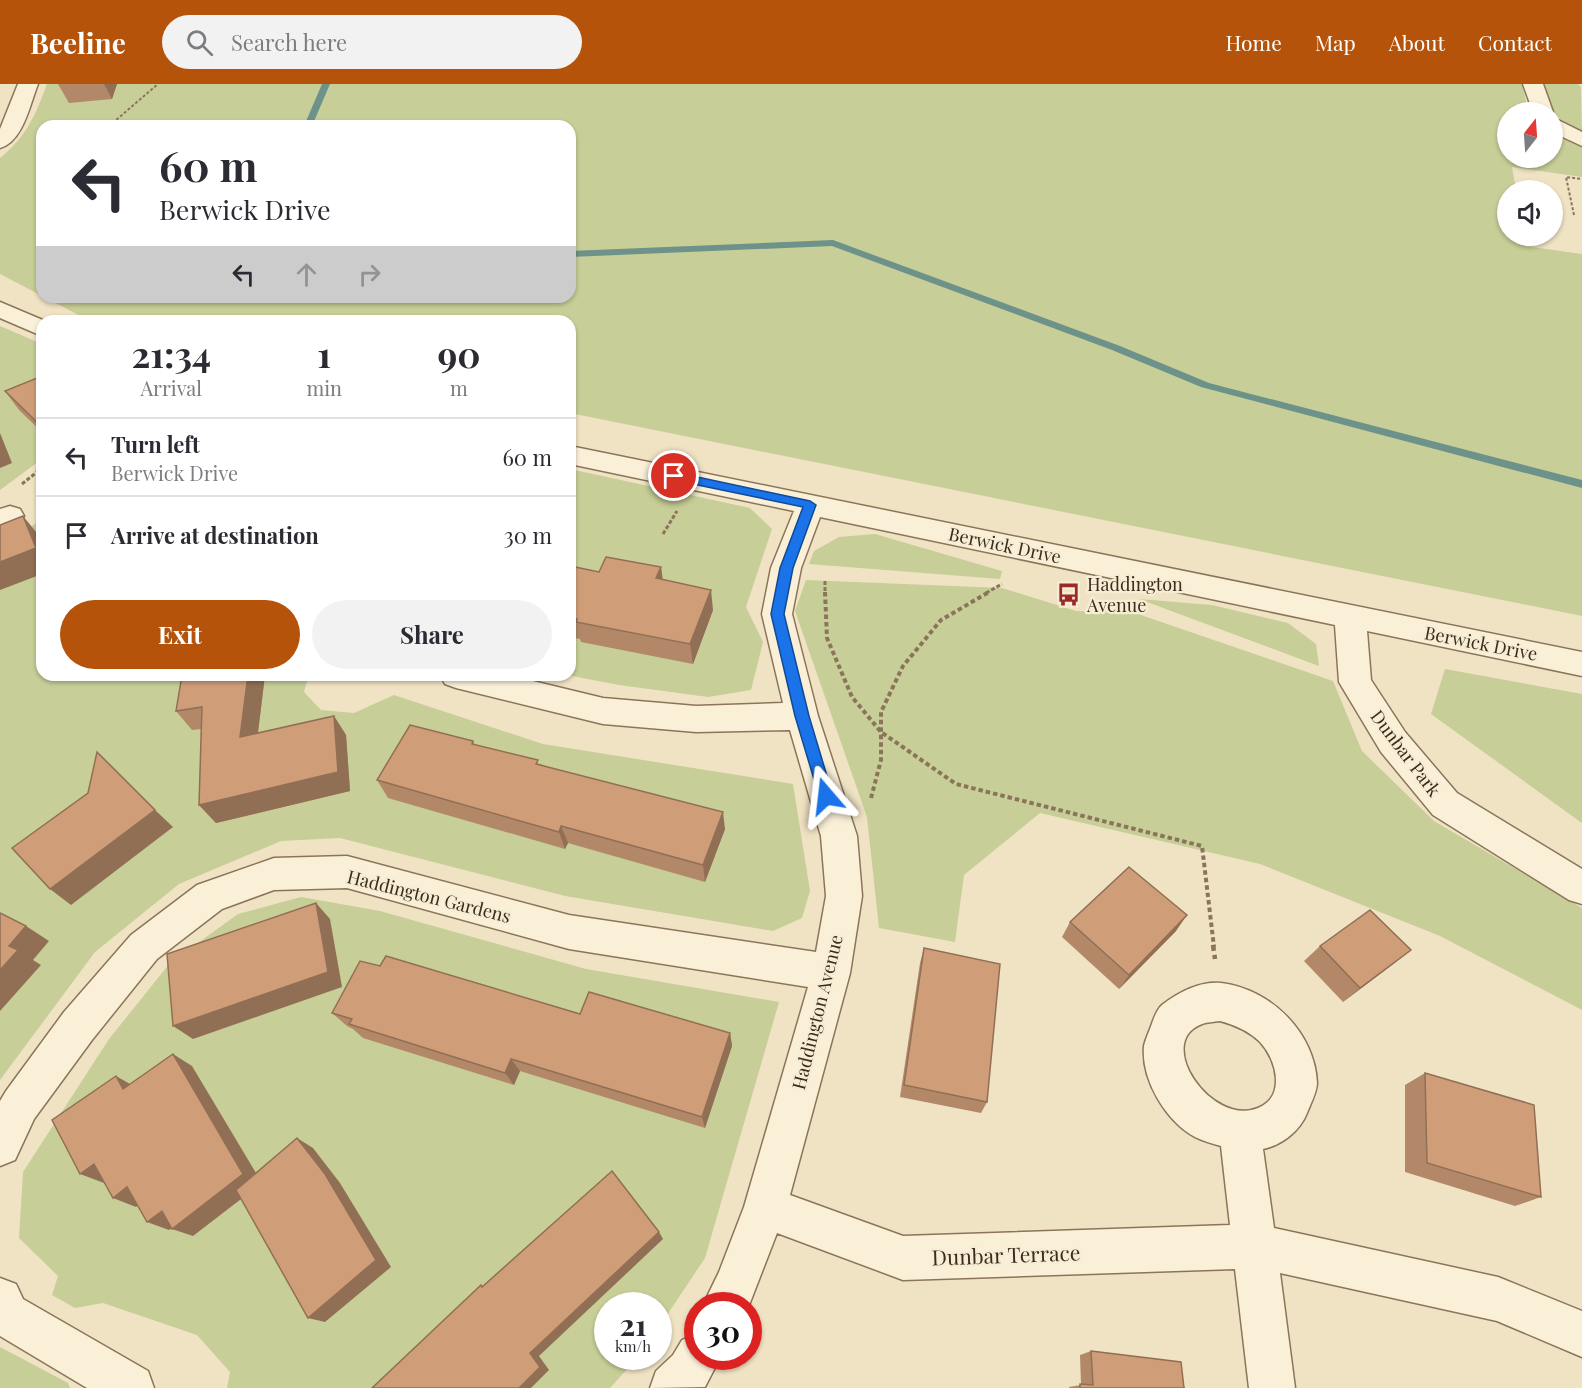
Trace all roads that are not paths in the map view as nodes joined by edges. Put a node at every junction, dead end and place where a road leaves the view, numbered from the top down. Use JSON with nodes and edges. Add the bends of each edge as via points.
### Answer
{"nodes":[{"id":1,"x":28,"y":84,"type":"edge"},
{"id":2,"x":1533,"y":84,"type":"edge"},
{"id":3,"x":1539,"y":102,"type":"edge"},
{"id":4,"x":1563,"y":129,"type":"edge"},
{"id":5,"x":1582,"y":140,"type":"edge"},
{"id":6,"x":0,"y":142,"type":"edge"},
{"id":7,"x":0,"y":309,"type":"edge"},
{"id":8,"x":36,"y":326,"type":"edge"},
{"id":9,"x":576,"y":456,"type":"edge"},
{"id":10,"x":810,"y":505,"type":"junction"},
{"id":11,"x":1350,"y":616,"type":"junction"},
{"id":12,"x":1582,"y":663,"type":"edge"},
{"id":13,"x":475,"y":681,"type":"edge"},
{"id":14,"x":802,"y":716,"type":"junction"},
{"id":15,"x":1582,"y":888,"type":"edge"},
{"id":16,"x":831,"y":973,"type":"junction"},
{"id":17,"x":1240,"y":1132,"type":"junction"},
{"id":18,"x":0,"y":1145,"type":"edge"},
{"id":19,"x":765,"y":1207,"type":"junction"},
{"id":20,"x":1255,"y":1246,"type":"junction"},
{"id":21,"x":733,"y":1292,"type":"edge"},
{"id":22,"x":0,"y":1300,"type":"edge"},
{"id":23,"x":1582,"y":1334,"type":"edge"},
{"id":24,"x":690,"y":1370,"type":"edge"},
{"id":25,"x":131,"y":1388,"type":"edge"},
{"id":26,"x":673,"y":1388,"type":"edge"},
{"id":27,"x":1272,"y":1388,"type":"edge"}],
"edges":[{"from":1,"to":6,"type":"street","via":[[9,132]]},
{"from":2,"to":3,"type":"street"},
{"from":4,"to":5,"type":"street"},
{"from":7,"to":8,"type":"street"},
{"from":9,"to":10,"type":"street","name":"Berwick Drive"},
{"from":10,"to":11,"type":"street","name":"Berwick Drive"},
{"from":10,"to":14,"type":"street","name":"Haddington Avenue","via":[[786,568],[777,614]]},
{"from":11,"to":12,"type":"street","name":"Berwick Drive"},
{"from":11,"to":15,"type":"street","name":"Dunbar Park","via":[[1355,682],[1393,742],[1445,804]]},
{"from":13,"to":14,"type":"street","via":[[603,711],[696,719]]},
{"from":14,"to":16,"type":"street","name":"Haddington Avenue","via":[[839,836],[844,896]]},
{"from":16,"to":18,"type":"street","name":"Haddington Gardens","via":[[569,932],[347,872],[274,874],[210,897],[144,947],[78,1026],[21,1105]]},
{"from":16,"to":19,"type":"street","name":"Haddington Avenue"},
{"from":17,"to":17,"type":"street","via":[[1209,1122],[1183,1101],[1167,1074],[1164,1045],[1173,1021],[1193,1006],[1220,1002],[1248,1010],[1274,1029],[1291,1055],[1297,1085],[1288,1110],[1268,1127]]},
{"from":17,"to":20,"type":"street"},
{"from":19,"to":20,"type":"street","name":"Dunbar Terrace","via":[[903,1258]]},
{"from":19,"to":21,"type":"street","name":"Haddington Avenue"},
{"from":20,"to":23,"type":"street","name":"Dunbar Terrace","via":[[1497,1299]]},
{"from":20,"to":27,"type":"street"},
{"from":22,"to":25,"type":"street","via":[[7,1315]]},
{"from":24,"to":26,"type":"street"}]}
